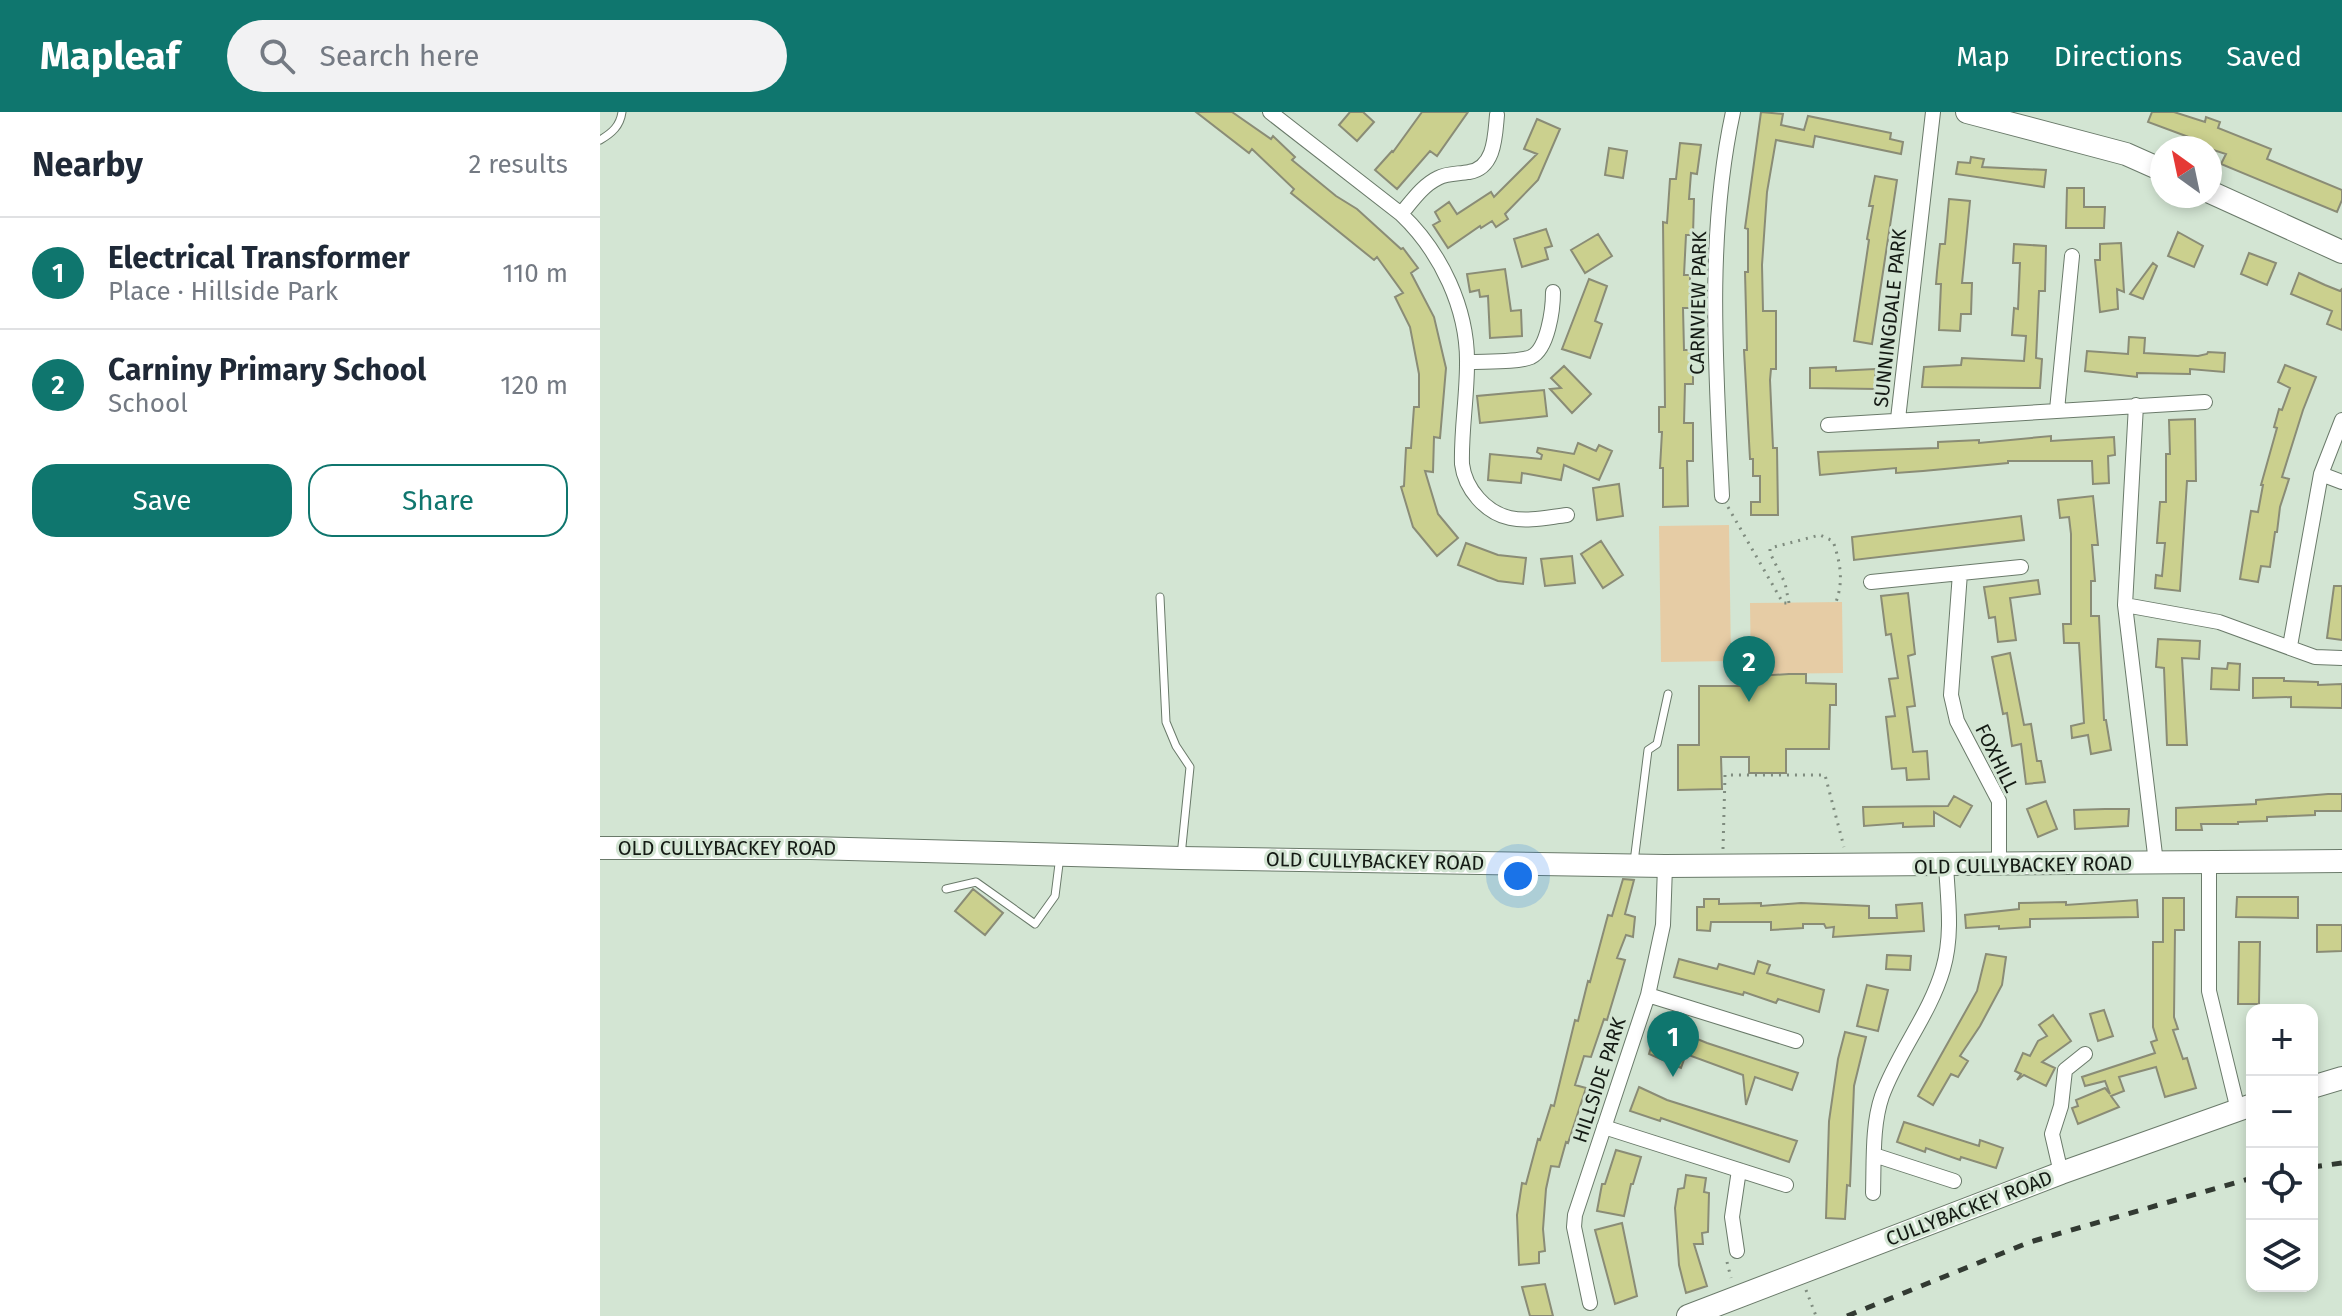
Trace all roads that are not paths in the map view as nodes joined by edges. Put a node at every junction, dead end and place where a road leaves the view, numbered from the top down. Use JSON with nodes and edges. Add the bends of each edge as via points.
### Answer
{"nodes":[{"id":1,"x":622,"y":112,"type":"edge"},
{"id":2,"x":1270,"y":112,"type":"edge"},
{"id":3,"x":1733,"y":112,"type":"edge"},
{"id":4,"x":1933,"y":112,"type":"edge"},
{"id":5,"x":1967,"y":112,"type":"edge"},
{"id":6,"x":1497,"y":115,"type":"dead end"},
{"id":7,"x":600,"y":140,"type":"edge"},
{"id":8,"x":2150,"y":165,"type":"edge"},
{"id":9,"x":2222,"y":197,"type":"edge"},
{"id":10,"x":1401,"y":214,"type":"junction"},
{"id":11,"x":2342,"y":252,"type":"edge"},
{"id":12,"x":2072,"y":256,"type":"dead end"},
{"id":13,"x":1553,"y":292,"type":"dead end"},
{"id":14,"x":1468,"y":362,"type":"junction"},
{"id":15,"x":2205,"y":402,"type":"dead end"},
{"id":16,"x":2136,"y":405,"type":"junction"},
{"id":17,"x":2057,"y":410,"type":"junction"},
{"id":18,"x":1898,"y":419,"type":"junction"},
{"id":19,"x":2342,"y":420,"type":"edge"},
{"id":20,"x":1828,"y":425,"type":"dead end"},
{"id":21,"x":2321,"y":474,"type":"junction"},
{"id":22,"x":2342,"y":482,"type":"edge"},
{"id":23,"x":1722,"y":496,"type":"road end"},
{"id":24,"x":1567,"y":515,"type":"dead end"},
{"id":25,"x":2021,"y":567,"type":"dead end"},
{"id":26,"x":1960,"y":573,"type":"junction"},
{"id":27,"x":1871,"y":582,"type":"dead end"},
{"id":28,"x":1160,"y":597,"type":"dead end"},
{"id":29,"x":2125,"y":605,"type":"junction"},
{"id":30,"x":2290,"y":646,"type":"junction"},
{"id":31,"x":2342,"y":658,"type":"edge"},
{"id":32,"x":1668,"y":694,"type":"dead end"},
{"id":33,"x":600,"y":848,"type":"edge"},
{"id":34,"x":1060,"y":854,"type":"junction"},
{"id":35,"x":1181,"y":858,"type":"junction"},
{"id":36,"x":2342,"y":861,"type":"edge"},
{"id":37,"x":2209,"y":862,"type":"junction"},
{"id":38,"x":2156,"y":863,"type":"junction"},
{"id":39,"x":1634,"y":865,"type":"junction"},
{"id":40,"x":1999,"y":865,"type":"junction"},
{"id":41,"x":1665,"y":866,"type":"junction"},
{"id":42,"x":1946,"y":866,"type":"junction"},
{"id":43,"x":946,"y":889,"type":"dead end"},
{"id":44,"x":1648,"y":995,"type":"junction"},
{"id":45,"x":1796,"y":1041,"type":"dead end"},
{"id":46,"x":2085,"y":1054,"type":"dead end"},
{"id":47,"x":2342,"y":1078,"type":"edge"},
{"id":48,"x":2318,"y":1085,"type":"edge"},
{"id":49,"x":2245,"y":1108,"type":"edge"},
{"id":50,"x":1604,"y":1127,"type":"junction"},
{"id":51,"x":1874,"y":1155,"type":"junction"},
{"id":52,"x":1739,"y":1170,"type":"junction"},
{"id":53,"x":2061,"y":1173,"type":"junction"},
{"id":54,"x":1954,"y":1181,"type":"dead end"},
{"id":55,"x":1786,"y":1185,"type":"dead end"},
{"id":56,"x":1873,"y":1193,"type":"dead end"},
{"id":57,"x":1737,"y":1251,"type":"road end"},
{"id":58,"x":1590,"y":1303,"type":"dead end"},
{"id":59,"x":1688,"y":1316,"type":"edge"}],
"edges":[{"from":1,"to":7,"type":"lane","via":[[614,130]]},
{"from":2,"to":10,"type":"street"},
{"from":3,"to":23,"type":"street","name":"CARNVIEW PARK","via":[[1719,222],[1716,358]]},
{"from":4,"to":18,"type":"street","name":"SUNNINGDALE PARK"},
{"from":5,"to":8,"type":"street"},
{"from":6,"to":10,"type":"street","via":[[1493,147],[1484,165],[1434,180]]},
{"from":9,"to":11,"type":"street"},
{"from":10,"to":14,"type":"street","via":[[1426,240],[1445,272],[1462,322]]},
{"from":12,"to":17,"type":"street"},
{"from":13,"to":14,"type":"street","via":[[1543,345],[1536,354]]},
{"from":14,"to":24,"type":"street","via":[[1462,459],[1471,489],[1484,505],[1511,519]]},
{"from":15,"to":16,"type":"street","name":"SUNNINGDALE PARK"},
{"from":16,"to":17,"type":"street","name":"SUNNINGDALE PARK"},
{"from":16,"to":29,"type":"street"},
{"from":17,"to":18,"type":"street","name":"SUNNINGDALE PARK"},
{"from":18,"to":20,"type":"street"},
{"from":19,"to":21,"type":"street"},
{"from":21,"to":22,"type":"street"},
{"from":21,"to":30,"type":"street"},
{"from":25,"to":26,"type":"street"},
{"from":26,"to":27,"type":"street"},
{"from":26,"to":40,"type":"street","name":"FOXHILL","via":[[1951,695],[1957,721],[1999,801]]},
{"from":28,"to":35,"type":"lane","via":[[1166,722],[1190,767]]},
{"from":29,"to":30,"type":"street","via":[[2209,620]]},
{"from":29,"to":38,"type":"street"},
{"from":30,"to":31,"type":"street","via":[[2315,657]]},
{"from":32,"to":39,"type":"lane","via":[[1657,744],[1648,750]]},
{"from":33,"to":34,"type":"street","name":"OLD CULLYBACKEY ROAD"},
{"from":34,"to":35,"type":"street","name":"OLD CULLYBACKEY ROAD"},
{"from":34,"to":43,"type":"lane","via":[[1055,896],[1035,924],[976,882]]},
{"from":35,"to":39,"type":"street","name":"OLD CULLYBACKEY ROAD"},
{"from":36,"to":37,"type":"street","name":"OLD CULLYBACKEY ROAD"},
{"from":37,"to":38,"type":"street","name":"OLD CULLYBACKEY ROAD"},
{"from":37,"to":49,"type":"street","via":[[2209,991]]},
{"from":38,"to":40,"type":"street","name":"OLD CULLYBACKEY ROAD"},
{"from":39,"to":41,"type":"street","name":"OLD CULLYBACKEY ROAD"},
{"from":40,"to":42,"type":"street","name":"OLD CULLYBACKEY ROAD"},
{"from":41,"to":42,"type":"street","name":"OLD CULLYBACKEY ROAD"},
{"from":41,"to":44,"type":"street","name":"HILLSIDE PARK","via":[[1663,925]]},
{"from":42,"to":51,"type":"street","via":[[1950,932],[1943,967],[1881,1098]]},
{"from":44,"to":45,"type":"street"},
{"from":44,"to":50,"type":"street","name":"HILLSIDE PARK"},
{"from":46,"to":53,"type":"street","via":[[2065,1070],[2052,1134]]},
{"from":47,"to":48,"type":"street"},
{"from":49,"to":53,"type":"street","name":"CULLYBACKEY ROAD"},
{"from":50,"to":52,"type":"street"},
{"from":50,"to":58,"type":"street","name":"HILLSIDE PARK","via":[[1574,1221]]},
{"from":51,"to":54,"type":"street"},
{"from":51,"to":56,"type":"street"},
{"from":52,"to":55,"type":"street"},
{"from":52,"to":57,"type":"street","via":[[1732,1217]]},
{"from":53,"to":59,"type":"street","name":"CULLYBACKEY ROAD"}]}
